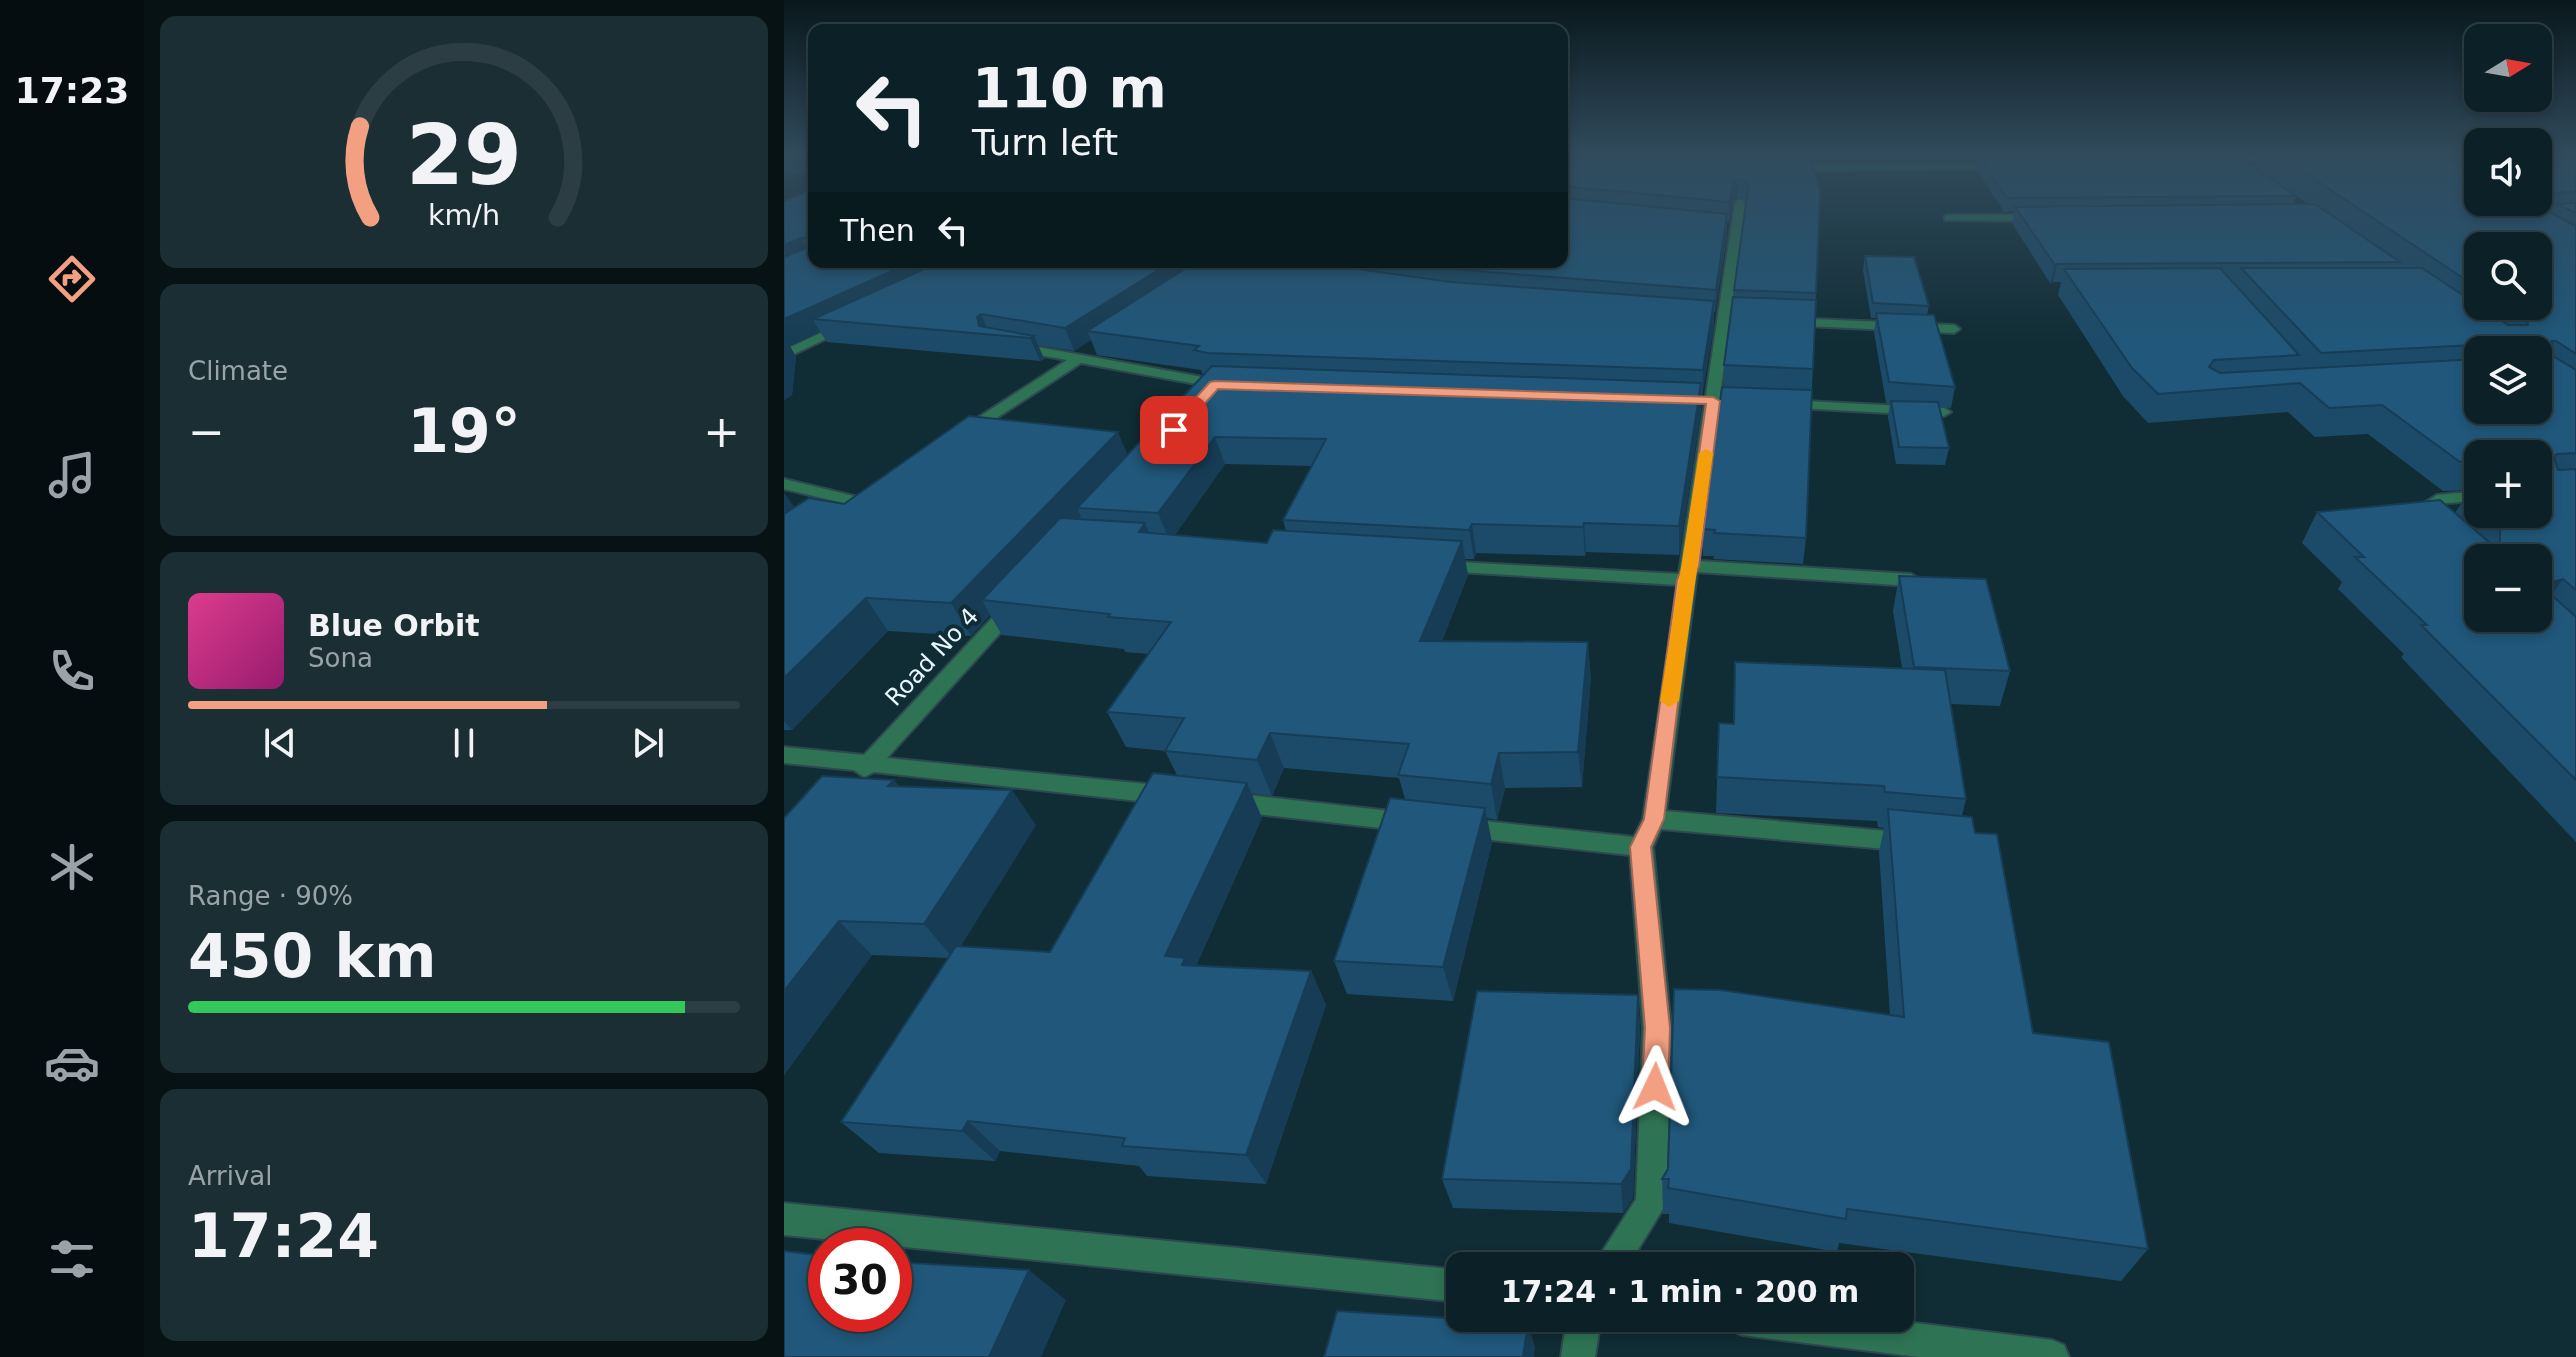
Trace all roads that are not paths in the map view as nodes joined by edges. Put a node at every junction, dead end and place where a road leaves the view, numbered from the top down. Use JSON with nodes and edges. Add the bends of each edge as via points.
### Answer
{"nodes":[{"id":1,"x":1733,"y":216,"type":"edge"},
{"id":2,"x":2059,"y":217,"type":"edge"},
{"id":3,"x":1949,"y":218,"type":"dead end"},
{"id":4,"x":859,"y":320,"type":"edge"},
{"id":5,"x":1770,"y":321,"type":"edge"},
{"id":6,"x":1954,"y":329,"type":"dead end"},
{"id":7,"x":996,"y":343,"type":"edge"},
{"id":8,"x":784,"y":355,"type":"edge"},
{"id":9,"x":1084,"y":355,"type":"junction"},
{"id":10,"x":1246,"y":386,"type":"edge"},
{"id":11,"x":1775,"y":404,"type":"edge"},
{"id":12,"x":1944,"y":412,"type":"edge"},
{"id":13,"x":950,"y":443,"type":"edge"},
{"id":14,"x":784,"y":484,"type":"edge"},
{"id":15,"x":2464,"y":497,"type":"edge"},
{"id":16,"x":835,"y":518,"type":"edge"},
{"id":17,"x":2432,"y":527,"type":"edge"},
{"id":18,"x":1418,"y":564,"type":"edge"},
{"id":19,"x":1688,"y":573,"type":"junction"},
{"id":20,"x":1911,"y":580,"type":"edge"},
{"id":21,"x":1029,"y":590,"type":"edge"},
{"id":22,"x":784,"y":755,"type":"edge"},
{"id":23,"x":870,"y":763,"type":"junction"},
{"id":24,"x":851,"y":784,"type":"edge"},
{"id":25,"x":1654,"y":819,"type":"junction"},
{"id":26,"x":1930,"y":844,"type":"edge"},
{"id":27,"x":1641,"y":847,"type":"junction"},
{"id":28,"x":784,"y":1219,"type":"edge"},
{"id":29,"x":1618,"y":1252,"type":"edge"},
{"id":30,"x":1446,"y":1285,"type":"edge"},
{"id":31,"x":1582,"y":1332,"type":"edge"},
{"id":32,"x":1853,"y":1332,"type":"edge"},
{"id":33,"x":1578,"y":1357,"type":"edge"},
{"id":34,"x":2052,"y":1357,"type":"edge"}],
"edges":[{"from":1,"to":19,"type":"street"},
{"from":2,"to":3,"type":"street"},
{"from":4,"to":8,"type":"street"},
{"from":5,"to":6,"type":"street"},
{"from":7,"to":9,"type":"street"},
{"from":9,"to":10,"type":"street","via":[[1209,390]]},
{"from":9,"to":13,"type":"street"},
{"from":11,"to":12,"type":"street"},
{"from":14,"to":16,"type":"street","via":[[867,498]]},
{"from":15,"to":17,"type":"street","via":[[2443,498],[2424,508]]},
{"from":18,"to":19,"type":"street"},
{"from":19,"to":20,"type":"street"},
{"from":19,"to":25,"type":"street"},
{"from":21,"to":23,"type":"street","name":"Road No 4"},
{"from":22,"to":23,"type":"street"},
{"from":23,"to":24,"type":"street","name":"Road No 4"},
{"from":23,"to":27,"type":"street"},
{"from":25,"to":26,"type":"street"},
{"from":25,"to":27,"type":"street"},
{"from":27,"to":29,"type":"street","via":[[1657,1028],[1651,1204]]},
{"from":28,"to":30,"type":"street"},
{"from":31,"to":33,"type":"street"},
{"from":32,"to":34,"type":"street"}]}
